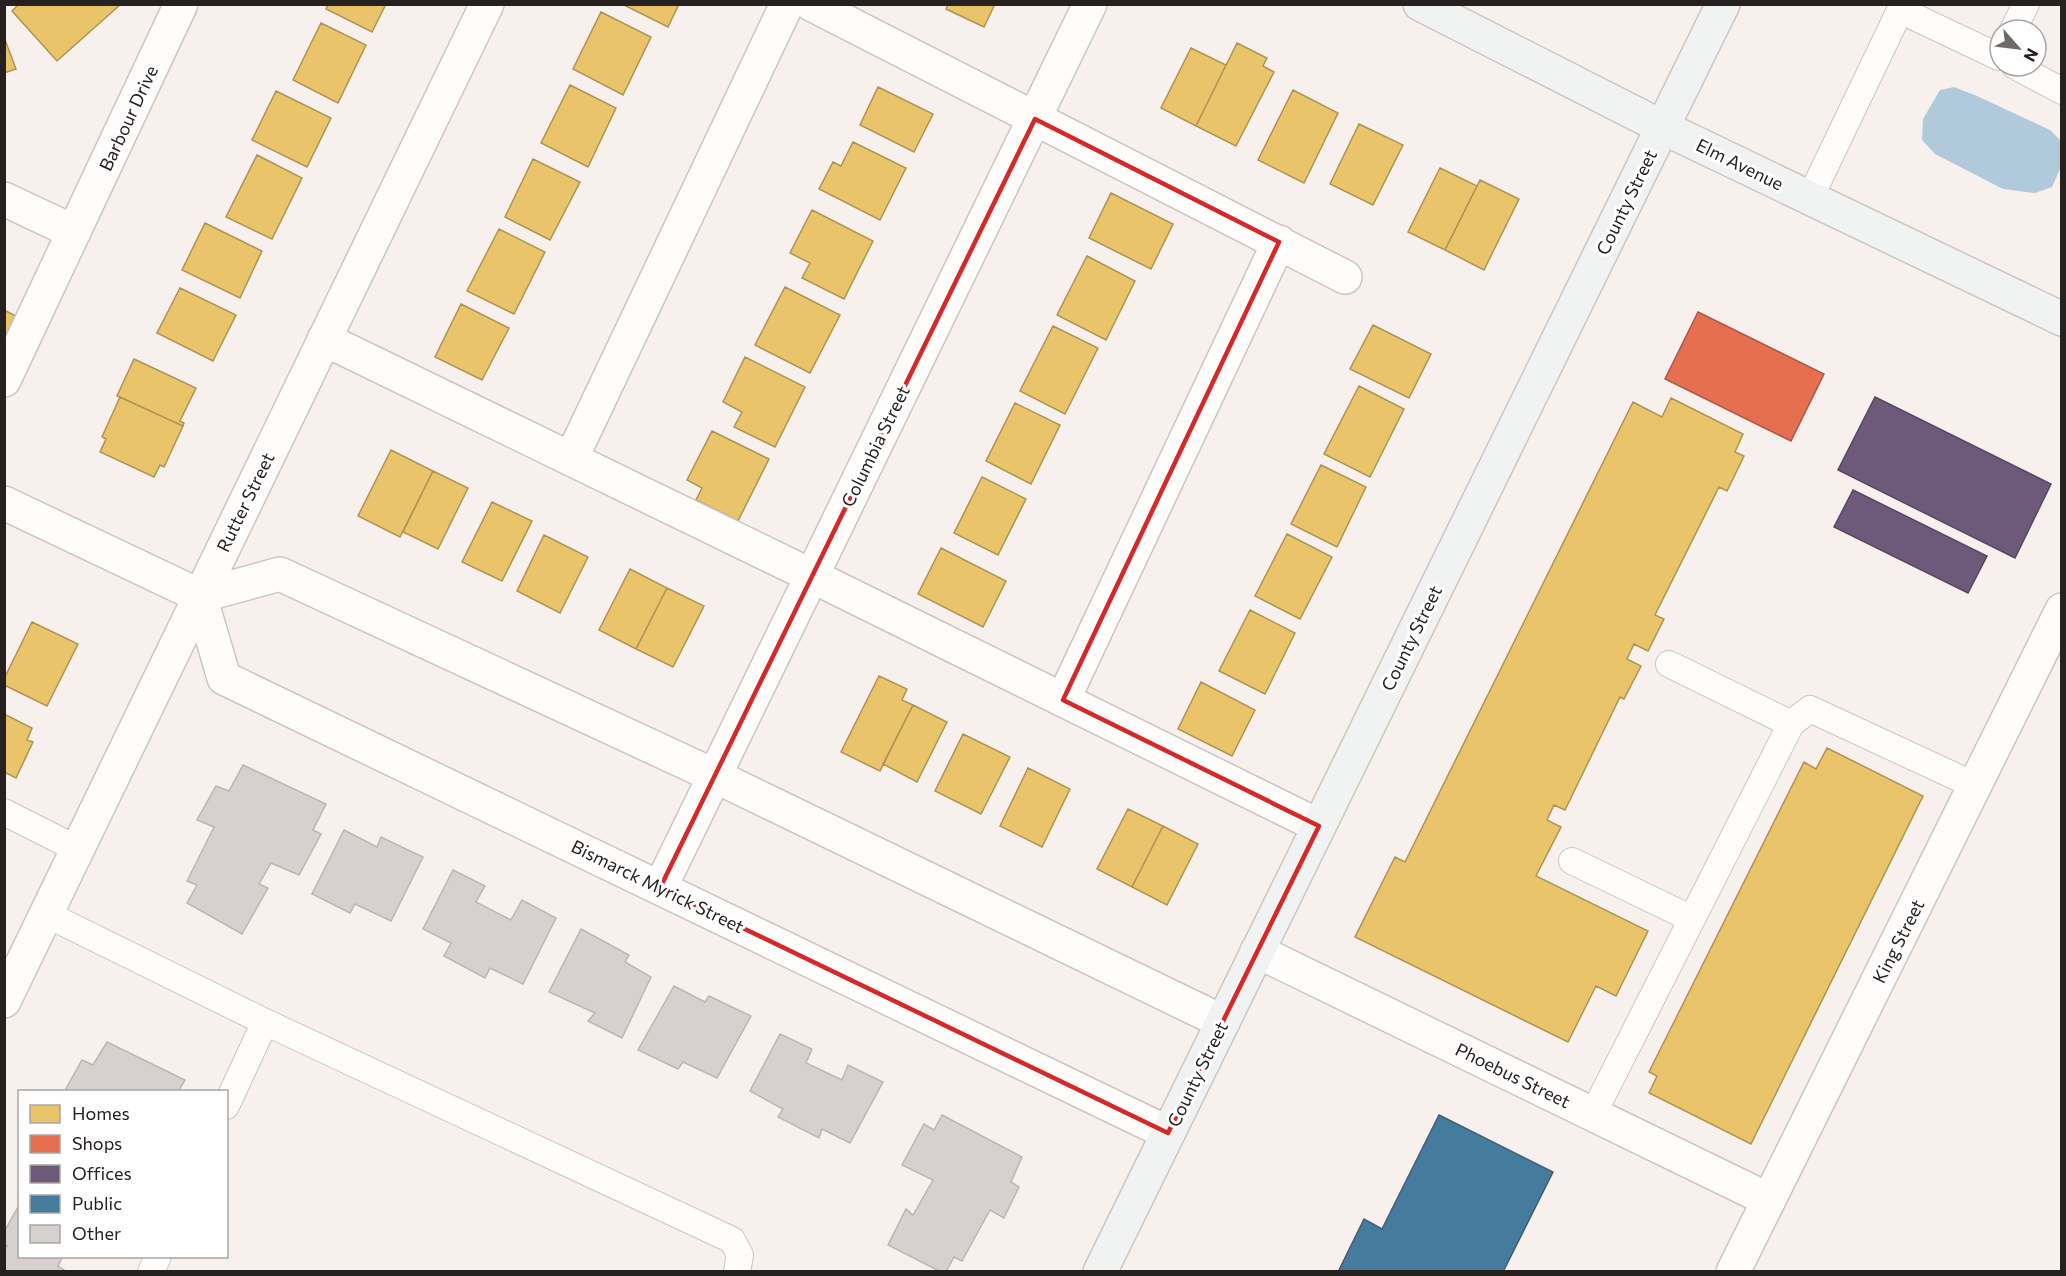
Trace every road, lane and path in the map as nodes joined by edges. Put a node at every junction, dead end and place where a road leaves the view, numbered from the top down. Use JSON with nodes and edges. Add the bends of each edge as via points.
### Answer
{"nodes":[{"id":1,"x":181,"y":4,"type":"edge"},
{"id":2,"x":487,"y":4,"type":"edge"},
{"id":3,"x":787,"y":4,"type":"edge"},
{"id":4,"x":811,"y":4,"type":"edge"},
{"id":5,"x":1090,"y":4,"type":"edge"},
{"id":6,"x":1420,"y":4,"type":"edge"},
{"id":7,"x":1723,"y":4,"type":"edge"},
{"id":8,"x":2026,"y":4,"type":"edge"},
{"id":9,"x":1902,"y":7,"type":"edge"},
{"id":10,"x":2019,"y":18,"type":"edge"},
{"id":11,"x":1988,"y":51,"type":"edge"},
{"id":12,"x":2037,"y":78,"type":"edge"},
{"id":13,"x":2061,"y":91,"type":"edge"},
{"id":14,"x":1035,"y":119,"type":"junction"},
{"id":15,"x":1662,"y":127,"type":"junction"},
{"id":16,"x":1810,"y":198,"type":"junction"},
{"id":17,"x":4,"y":199,"type":"edge"},
{"id":18,"x":74,"y":232,"type":"junction"},
{"id":19,"x":1279,"y":243,"type":"junction"},
{"id":20,"x":1345,"y":277,"type":"dead end"},
{"id":21,"x":2060,"y":316,"type":"edge"},
{"id":22,"x":324,"y":339,"type":"junction"},
{"id":23,"x":4,"y":380,"type":"edge"},
{"id":24,"x":571,"y":459,"type":"junction"},
{"id":25,"x":4,"y":503,"type":"edge"},
{"id":26,"x":812,"y":576,"type":"junction"},
{"id":27,"x":200,"y":596,"type":"junction"},
{"id":28,"x":2061,"y":610,"type":"edge"},
{"id":29,"x":1669,"y":664,"type":"dead end"},
{"id":30,"x":1064,"y":700,"type":"junction"},
{"id":31,"x":1791,"y":724,"type":"junction"},
{"id":32,"x":715,"y":776,"type":"junction"},
{"id":33,"x":1976,"y":786,"type":"junction"},
{"id":34,"x":4,"y":812,"type":"edge"},
{"id":35,"x":1319,"y":826,"type":"junction"},
{"id":36,"x":77,"y":849,"type":"junction"},
{"id":37,"x":1572,"y":861,"type":"dead end"},
{"id":38,"x":660,"y":888,"type":"junction"},
{"id":39,"x":46,"y":914,"type":"junction"},
{"id":40,"x":1692,"y":919,"type":"junction"},
{"id":41,"x":1257,"y":951,"type":"junction"},
{"id":42,"x":4,"y":1001,"type":"edge"},
{"id":43,"x":265,"y":1022,"type":"junction"},
{"id":44,"x":1222,"y":1022,"type":"junction"},
{"id":45,"x":228,"y":1102,"type":"edge"},
{"id":46,"x":1593,"y":1114,"type":"junction"},
{"id":47,"x":1168,"y":1132,"type":"junction"},
{"id":48,"x":1769,"y":1200,"type":"junction"},
{"id":49,"x":158,"y":1258,"type":"edge"},
{"id":50,"x":151,"y":1272,"type":"edge"},
{"id":51,"x":737,"y":1272,"type":"edge"},
{"id":52,"x":1100,"y":1272,"type":"edge"},
{"id":53,"x":1733,"y":1272,"type":"edge"}],
"edges":[{"from":1,"to":18,"type":"street","name":"Barbour Drive"},
{"from":2,"to":22,"type":"street","name":"Rutter Street"},
{"from":3,"to":24,"type":"street"},
{"from":4,"to":14,"type":"street"},
{"from":5,"to":14,"type":"street","name":"Columbia Street"},
{"from":6,"to":15,"type":"street","name":"Elm Avenue"},
{"from":7,"to":15,"type":"street","name":"County Street"},
{"from":8,"to":10,"type":"lane"},
{"from":9,"to":11,"type":"lane"},
{"from":9,"to":16,"type":"lane"},
{"from":12,"to":13,"type":"lane"},
{"from":14,"to":19,"type":"street"},
{"from":14,"to":26,"type":"street","name":"Columbia Street"},
{"from":15,"to":16,"type":"street","name":"Elm Avenue"},
{"from":15,"to":35,"type":"street","name":"County Street"},
{"from":16,"to":21,"type":"street","name":"Elm Avenue"},
{"from":17,"to":18,"type":"street"},
{"from":18,"to":23,"type":"street","name":"Barbour Drive"},
{"from":19,"to":20,"type":"street"},
{"from":19,"to":30,"type":"street"},
{"from":22,"to":24,"type":"street"},
{"from":22,"to":27,"type":"street","name":"Rutter Street"},
{"from":24,"to":26,"type":"street"},
{"from":25,"to":27,"type":"street"},
{"from":26,"to":30,"type":"street"},
{"from":26,"to":32,"type":"street","name":"Columbia Street"},
{"from":27,"to":32,"type":"street","via":[[280,574]]},
{"from":27,"to":36,"type":"street","name":"Rutter Street"},
{"from":27,"to":38,"type":"street","name":"Bismarck Myrick Street","via":[[225,678]]},
{"from":28,"to":33,"type":"street","name":"King Street"},
{"from":29,"to":31,"type":"lane"},
{"from":30,"to":35,"type":"street"},
{"from":31,"to":33,"type":"lane","via":[[1810,709]]},
{"from":31,"to":40,"type":"lane"},
{"from":32,"to":38,"type":"street","name":"Columbia Street"},
{"from":32,"to":44,"type":"street"},
{"from":33,"to":48,"type":"street","name":"King Street"},
{"from":34,"to":36,"type":"lane"},
{"from":35,"to":41,"type":"street","name":"County Street"},
{"from":36,"to":39,"type":"street","name":"Rutter Street"},
{"from":37,"to":40,"type":"lane"},
{"from":38,"to":47,"type":"street","name":"Bismarck Myrick Street"},
{"from":39,"to":42,"type":"street","name":"Rutter Street"},
{"from":39,"to":43,"type":"lane"},
{"from":40,"to":46,"type":"lane"},
{"from":41,"to":44,"type":"street","name":"County Street"},
{"from":41,"to":46,"type":"street","name":"Phoebus Street"},
{"from":43,"to":45,"type":"lane"},
{"from":43,"to":51,"type":"lane","via":[[732,1240],[740,1256]]},
{"from":44,"to":47,"type":"street","name":"County Street"},
{"from":46,"to":48,"type":"street","name":"Phoebus Street"},
{"from":47,"to":52,"type":"street","name":"County Street"},
{"from":48,"to":53,"type":"street","name":"King Street"},
{"from":49,"to":50,"type":"lane"}]}
